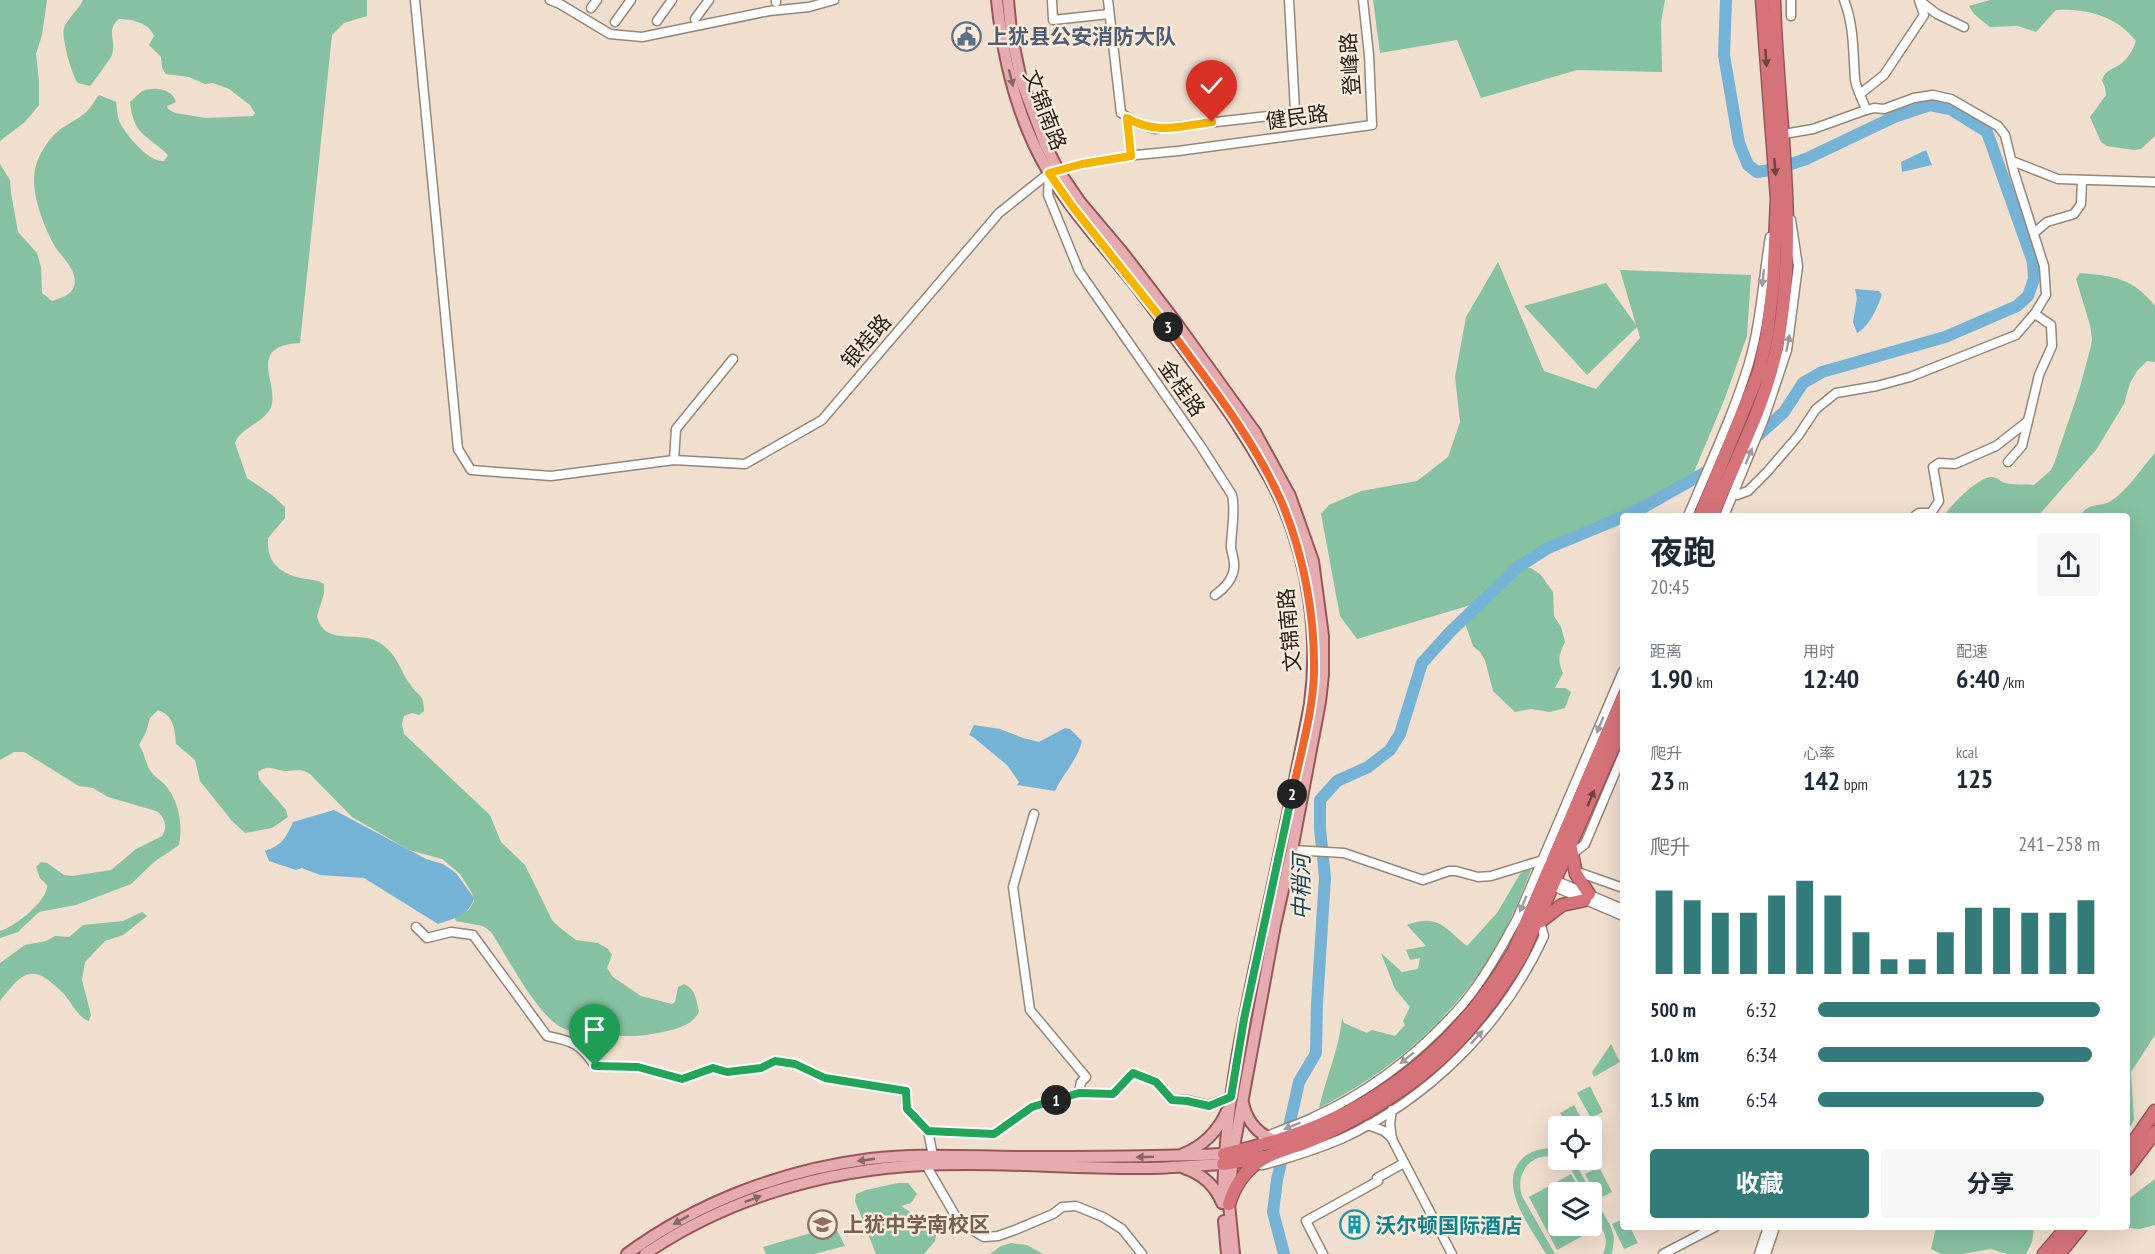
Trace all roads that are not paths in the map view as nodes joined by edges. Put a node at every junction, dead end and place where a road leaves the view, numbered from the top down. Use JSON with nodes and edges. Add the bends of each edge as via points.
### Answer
{"nodes":[{"id":1,"x":415,"y":0,"type":"edge"},
{"id":2,"x":550,"y":0,"type":"edge"},
{"id":3,"x":597,"y":0,"type":"edge"},
{"id":4,"x":631,"y":0,"type":"edge"},
{"id":5,"x":672,"y":0,"type":"edge"},
{"id":6,"x":709,"y":0,"type":"edge"},
{"id":7,"x":834,"y":0,"type":"edge"},
{"id":8,"x":997,"y":0,"type":"edge"},
{"id":9,"x":1008,"y":0,"type":"edge"},
{"id":10,"x":1052,"y":0,"type":"edge"},
{"id":11,"x":1108,"y":0,"type":"edge"},
{"id":12,"x":1289,"y":0,"type":"edge"},
{"id":13,"x":1363,"y":0,"type":"edge"},
{"id":14,"x":1762,"y":0,"type":"edge"},
{"id":15,"x":1774,"y":0,"type":"edge"},
{"id":16,"x":1791,"y":0,"type":"edge"},
{"id":17,"x":1844,"y":0,"type":"edge"},
{"id":18,"x":1919,"y":1,"type":"edge"},
{"id":19,"x":558,"y":2,"type":"edge"},
{"id":20,"x":591,"y":8,"type":"dead end"},
{"id":21,"x":1110,"y":14,"type":"junction"},
{"id":22,"x":1791,"y":16,"type":"dead end"},
{"id":23,"x":695,"y":19,"type":"dead end"},
{"id":24,"x":657,"y":21,"type":"dead end"},
{"id":25,"x":615,"y":22,"type":"dead end"},
{"id":26,"x":1964,"y":27,"type":"dead end"},
{"id":27,"x":1860,"y":94,"type":"junction"},
{"id":28,"x":1866,"y":110,"type":"junction"},
{"id":29,"x":1127,"y":118,"type":"junction"},
{"id":30,"x":1372,"y":125,"type":"joint"},
{"id":31,"x":1778,"y":134,"type":"junction"},
{"id":32,"x":1131,"y":156,"type":"junction"},
{"id":33,"x":2012,"y":161,"type":"junction"},
{"id":34,"x":1053,"y":171,"type":"junction"},
{"id":35,"x":2082,"y":180,"type":"junction"},
{"id":36,"x":2155,"y":182,"type":"edge"},
{"id":37,"x":1782,"y":198,"type":"junction"},
{"id":38,"x":2034,"y":233,"type":"junction"},
{"id":39,"x":2035,"y":314,"type":"junction"},
{"id":40,"x":733,"y":359,"type":"dead end"},
{"id":41,"x":1761,"y":416,"type":"junction"},
{"id":42,"x":2028,"y":421,"type":"junction"},
{"id":43,"x":674,"y":460,"type":"junction"},
{"id":44,"x":2008,"y":462,"type":"dead end"},
{"id":45,"x":1734,"y":493,"type":"junction"},
{"id":46,"x":1705,"y":513,"type":"edge"},
{"id":47,"x":1931,"y":513,"type":"edge"},
{"id":48,"x":1215,"y":595,"type":"dead end"},
{"id":49,"x":1620,"y":679,"type":"edge"},
{"id":50,"x":1620,"y":704,"type":"edge"},
{"id":51,"x":1620,"y":732,"type":"edge"},
{"id":52,"x":1620,"y":761,"type":"edge"},
{"id":53,"x":1034,"y":814,"type":"dead end"},
{"id":54,"x":1292,"y":850,"type":"junction"},
{"id":55,"x":1569,"y":855,"type":"junction"},
{"id":56,"x":1547,"y":862,"type":"junction"},
{"id":57,"x":1575,"y":871,"type":"junction"},
{"id":58,"x":1550,"y":882,"type":"junction"},
{"id":59,"x":1620,"y":886,"type":"edge"},
{"id":60,"x":1587,"y":897,"type":"junction"},
{"id":61,"x":1620,"y":908,"type":"edge"},
{"id":62,"x":1620,"y":914,"type":"edge"},
{"id":63,"x":1539,"y":921,"type":"junction"},
{"id":64,"x":416,"y":927,"type":"dead end"},
{"id":65,"x":1244,"y":1088,"type":"junction"},
{"id":66,"x":1079,"y":1093,"type":"junction"},
{"id":67,"x":1231,"y":1097,"type":"junction"},
{"id":68,"x":1392,"y":1110,"type":"junction"},
{"id":69,"x":2155,"y":1111,"type":"edge"},
{"id":70,"x":1368,"y":1125,"type":"junction"},
{"id":71,"x":928,"y":1131,"type":"junction"},
{"id":72,"x":2155,"y":1132,"type":"edge"},
{"id":73,"x":1312,"y":1134,"type":"junction"},
{"id":74,"x":1392,"y":1139,"type":"junction"},
{"id":75,"x":2130,"y":1147,"type":"edge"},
{"id":76,"x":1266,"y":1149,"type":"junction"},
{"id":77,"x":1179,"y":1156,"type":"junction"},
{"id":78,"x":1228,"y":1158,"type":"junction"},
{"id":79,"x":929,"y":1161,"type":"junction"},
{"id":80,"x":1404,"y":1163,"type":"junction"},
{"id":81,"x":2130,"y":1165,"type":"edge"},
{"id":82,"x":1175,"y":1167,"type":"junction"},
{"id":83,"x":1226,"y":1204,"type":"junction"},
{"id":84,"x":1708,"y":1230,"type":"edge"},
{"id":85,"x":1767,"y":1230,"type":"edge"},
{"id":86,"x":1774,"y":1230,"type":"edge"},
{"id":87,"x":2064,"y":1230,"type":"edge"},
{"id":88,"x":2079,"y":1230,"type":"edge"},
{"id":89,"x":627,"y":1254,"type":"edge"},
{"id":90,"x":645,"y":1254,"type":"edge"},
{"id":91,"x":1142,"y":1254,"type":"edge"},
{"id":92,"x":1227,"y":1254,"type":"edge"},
{"id":93,"x":1234,"y":1254,"type":"edge"},
{"id":94,"x":1323,"y":1254,"type":"edge"},
{"id":95,"x":1452,"y":1254,"type":"edge"},
{"id":96,"x":1663,"y":1254,"type":"edge"},
{"id":97,"x":1759,"y":1254,"type":"edge"},
{"id":98,"x":1766,"y":1254,"type":"edge"},
{"id":99,"x":2044,"y":1254,"type":"edge"},
{"id":100,"x":2059,"y":1254,"type":"edge"}],
"edges":[{"from":1,"to":43,"type":"street","name":"银桂路","via":[[458,449],[471,470],[551,476]]},
{"from":2,"to":19,"type":"street"},
{"from":3,"to":20,"type":"street"},
{"from":4,"to":25,"type":"street"},
{"from":5,"to":24,"type":"street"},
{"from":6,"to":23,"type":"street"},
{"from":7,"to":19,"type":"street","via":[[642,37],[610,34]]},
{"from":8,"to":34,"type":"main road","name":"文锦南路","one_way":true,"via":[[1011,82],[1031,137]]},
{"from":9,"to":34,"type":"main road","name":"文锦南路","via":[[1021,80]]},
{"from":10,"to":21,"type":"street","via":[[1053,20]]},
{"from":11,"to":21,"type":"street"},
{"from":12,"to":29,"type":"street","via":[[1295,111],[1155,129]]},
{"from":13,"to":30,"type":"street","name":"登峰路"},
{"from":14,"to":31,"type":"highway","one_way":true},
{"from":15,"to":31,"type":"highway"},
{"from":16,"to":22,"type":"street"},
{"from":17,"to":27,"type":"street"},
{"from":18,"to":26,"type":"street"},
{"from":18,"to":27,"type":"street","via":[[1924,15],[1884,75]]},
{"from":21,"to":29,"type":"street","via":[[1121,113]]},
{"from":27,"to":28,"type":"street"},
{"from":28,"to":31,"type":"street","via":[[1813,129]]},
{"from":28,"to":33,"type":"street","via":[[1933,95],[1952,99],[1998,126],[2005,135]]},
{"from":29,"to":32,"type":"street"},
{"from":30,"to":32,"type":"street","name":"健民路"},
{"from":31,"to":37,"type":"highway"},
{"from":32,"to":34,"type":"street","name":"健民路"},
{"from":33,"to":35,"type":"street","via":[[2058,179]]},
{"from":33,"to":38,"type":"street"},
{"from":34,"to":43,"type":"street","name":"银桂路","via":[[999,213],[822,420],[745,464]]},
{"from":34,"to":48,"type":"street","name":"金桂路","via":[[1048,195],[1079,271],[1232,495],[1234,567]]},
{"from":34,"to":54,"type":"main road","name":"文锦南路","via":[[1123,253],[1255,432],[1290,496],[1310,551],[1323,636],[1323,675]]},
{"from":34,"to":67,"type":"main road","name":"文锦南路","via":[[1072,206],[1217,394],[1266,472],[1282,503],[1309,597],[1314,674],[1310,704]]},
{"from":35,"to":36,"type":"street"},
{"from":35,"to":38,"type":"street","via":[[2081,204],[2074,214],[2047,222]]},
{"from":41,"to":37,"type":"highway","one_way":true,"via":[[1785,288]]},
{"from":37,"to":46,"type":"street","one_way":true,"via":[[1764,267],[1758,328],[1721,440]]},
{"from":37,"to":46,"type":"highway","via":[[1759,372]]},
{"from":38,"to":39,"type":"street","via":[[2044,266],[2046,295]]},
{"from":39,"to":42,"type":"street","via":[[2051,325],[2052,346],[2039,375]]},
{"from":39,"to":45,"type":"street","via":[[2016,335],[1948,363],[1877,387],[1836,393],[1816,409],[1798,436],[1748,491]]},
{"from":40,"to":43,"type":"street","via":[[676,429]]},
{"from":45,"to":41,"type":"street","one_way":true},
{"from":41,"to":46,"type":"highway"},
{"from":42,"to":44,"type":"street","via":[[2022,446]]},
{"from":42,"to":47,"type":"street","via":[[1996,446],[1955,464],[1939,463],[1933,467],[1939,501]]},
{"from":45,"to":46,"type":"street"},
{"from":49,"to":56,"type":"street","one_way":true},
{"from":50,"to":56,"type":"highway"},
{"from":55,"to":51,"type":"highway","one_way":true},
{"from":52,"to":55,"type":"street","via":[[1585,844]]},
{"from":53,"to":66,"type":"street","via":[[1013,887],[1030,1010],[1086,1077]]},
{"from":54,"to":56,"type":"street","via":[[1344,852],[1423,879],[1456,871],[1491,876]]},
{"from":54,"to":65,"type":"main road","name":"文锦南路"},
{"from":55,"to":57,"type":"highway"},
{"from":55,"to":58,"type":"highway"},
{"from":56,"to":58,"type":"highway"},
{"from":56,"to":73,"type":"street","one_way":true,"via":[[1499,952],[1464,1003],[1413,1054]]},
{"from":57,"to":59,"type":"street"},
{"from":57,"to":60,"type":"highway"},
{"from":58,"to":60,"type":"street"},
{"from":58,"to":63,"type":"highway"},
{"from":58,"to":73,"type":"highway","via":[[1495,983],[1469,1016],[1416,1068]]},
{"from":60,"to":61,"type":"street"},
{"from":60,"to":62,"type":"street"},
{"from":60,"to":63,"type":"highway","via":[[1562,905]]},
{"from":68,"to":63,"type":"street","one_way":true,"via":[[1438,1077],[1490,1024],[1530,967],[1544,936]]},
{"from":63,"to":73,"type":"highway","via":[[1501,990],[1450,1050],[1389,1099],[1340,1127]]},
{"from":64,"to":71,"type":"street","via":[[427,938],[451,932],[473,935],[547,1036],[568,1040],[584,1049],[595,1066],[638,1067],[682,1079],[713,1068],[727,1072],[761,1068],[775,1061],[795,1064],[825,1078],[906,1091],[907,1109]]},
{"from":65,"to":76,"type":"main road","via":[[1248,1118]]},
{"from":65,"to":78,"type":"main road","name":"文锦南路"},
{"from":66,"to":67,"type":"street","via":[[1113,1094],[1133,1073],[1156,1082],[1172,1100],[1209,1106]]},
{"from":66,"to":71,"type":"street","via":[[1032,1107],[994,1134]]},
{"from":67,"to":77,"type":"main road","via":[[1216,1130],[1203,1143]]},
{"from":67,"to":78,"type":"main road","name":"文锦南路"},
{"from":68,"to":70,"type":"street"},
{"from":68,"to":74,"type":"street"},
{"from":69,"to":75,"type":"highway"},
{"from":70,"to":73,"type":"street"},
{"from":70,"to":74,"type":"street"},
{"from":71,"to":79,"type":"street"},
{"from":72,"to":81,"type":"highway"},
{"from":73,"to":76,"type":"highway"},
{"from":73,"to":76,"type":"street"},
{"from":74,"to":80,"type":"street"},
{"from":76,"to":78,"type":"highway"},
{"from":76,"to":78,"type":"street"},
{"from":76,"to":83,"type":"highway"},
{"from":77,"to":78,"type":"main road"},
{"from":77,"to":79,"type":"main road","one_way":true},
{"from":78,"to":82,"type":"main road"},
{"from":78,"to":83,"type":"main road"},
{"from":79,"to":82,"type":"main road"},
{"from":79,"to":89,"type":"main road","one_way":true,"via":[[871,1159],[766,1183],[689,1215]]},
{"from":90,"to":79,"type":"main road","one_way":true,"via":[[694,1224],[767,1193],[839,1175]]},
{"from":79,"to":91,"type":"street","via":[[959,1222],[984,1237],[1015,1230],[1062,1207],[1076,1206],[1122,1229]]},
{"from":80,"to":94,"type":"street","via":[[1306,1221]]},
{"from":80,"to":95,"type":"street"},
{"from":82,"to":83,"type":"main road","via":[[1203,1177]]},
{"from":83,"to":92,"type":"main road"},
{"from":83,"to":93,"type":"main road"},
{"from":84,"to":96,"type":"street"},
{"from":85,"to":97,"type":"street"},
{"from":86,"to":98,"type":"street"},
{"from":87,"to":99,"type":"highway"},
{"from":88,"to":100,"type":"highway"}]}
